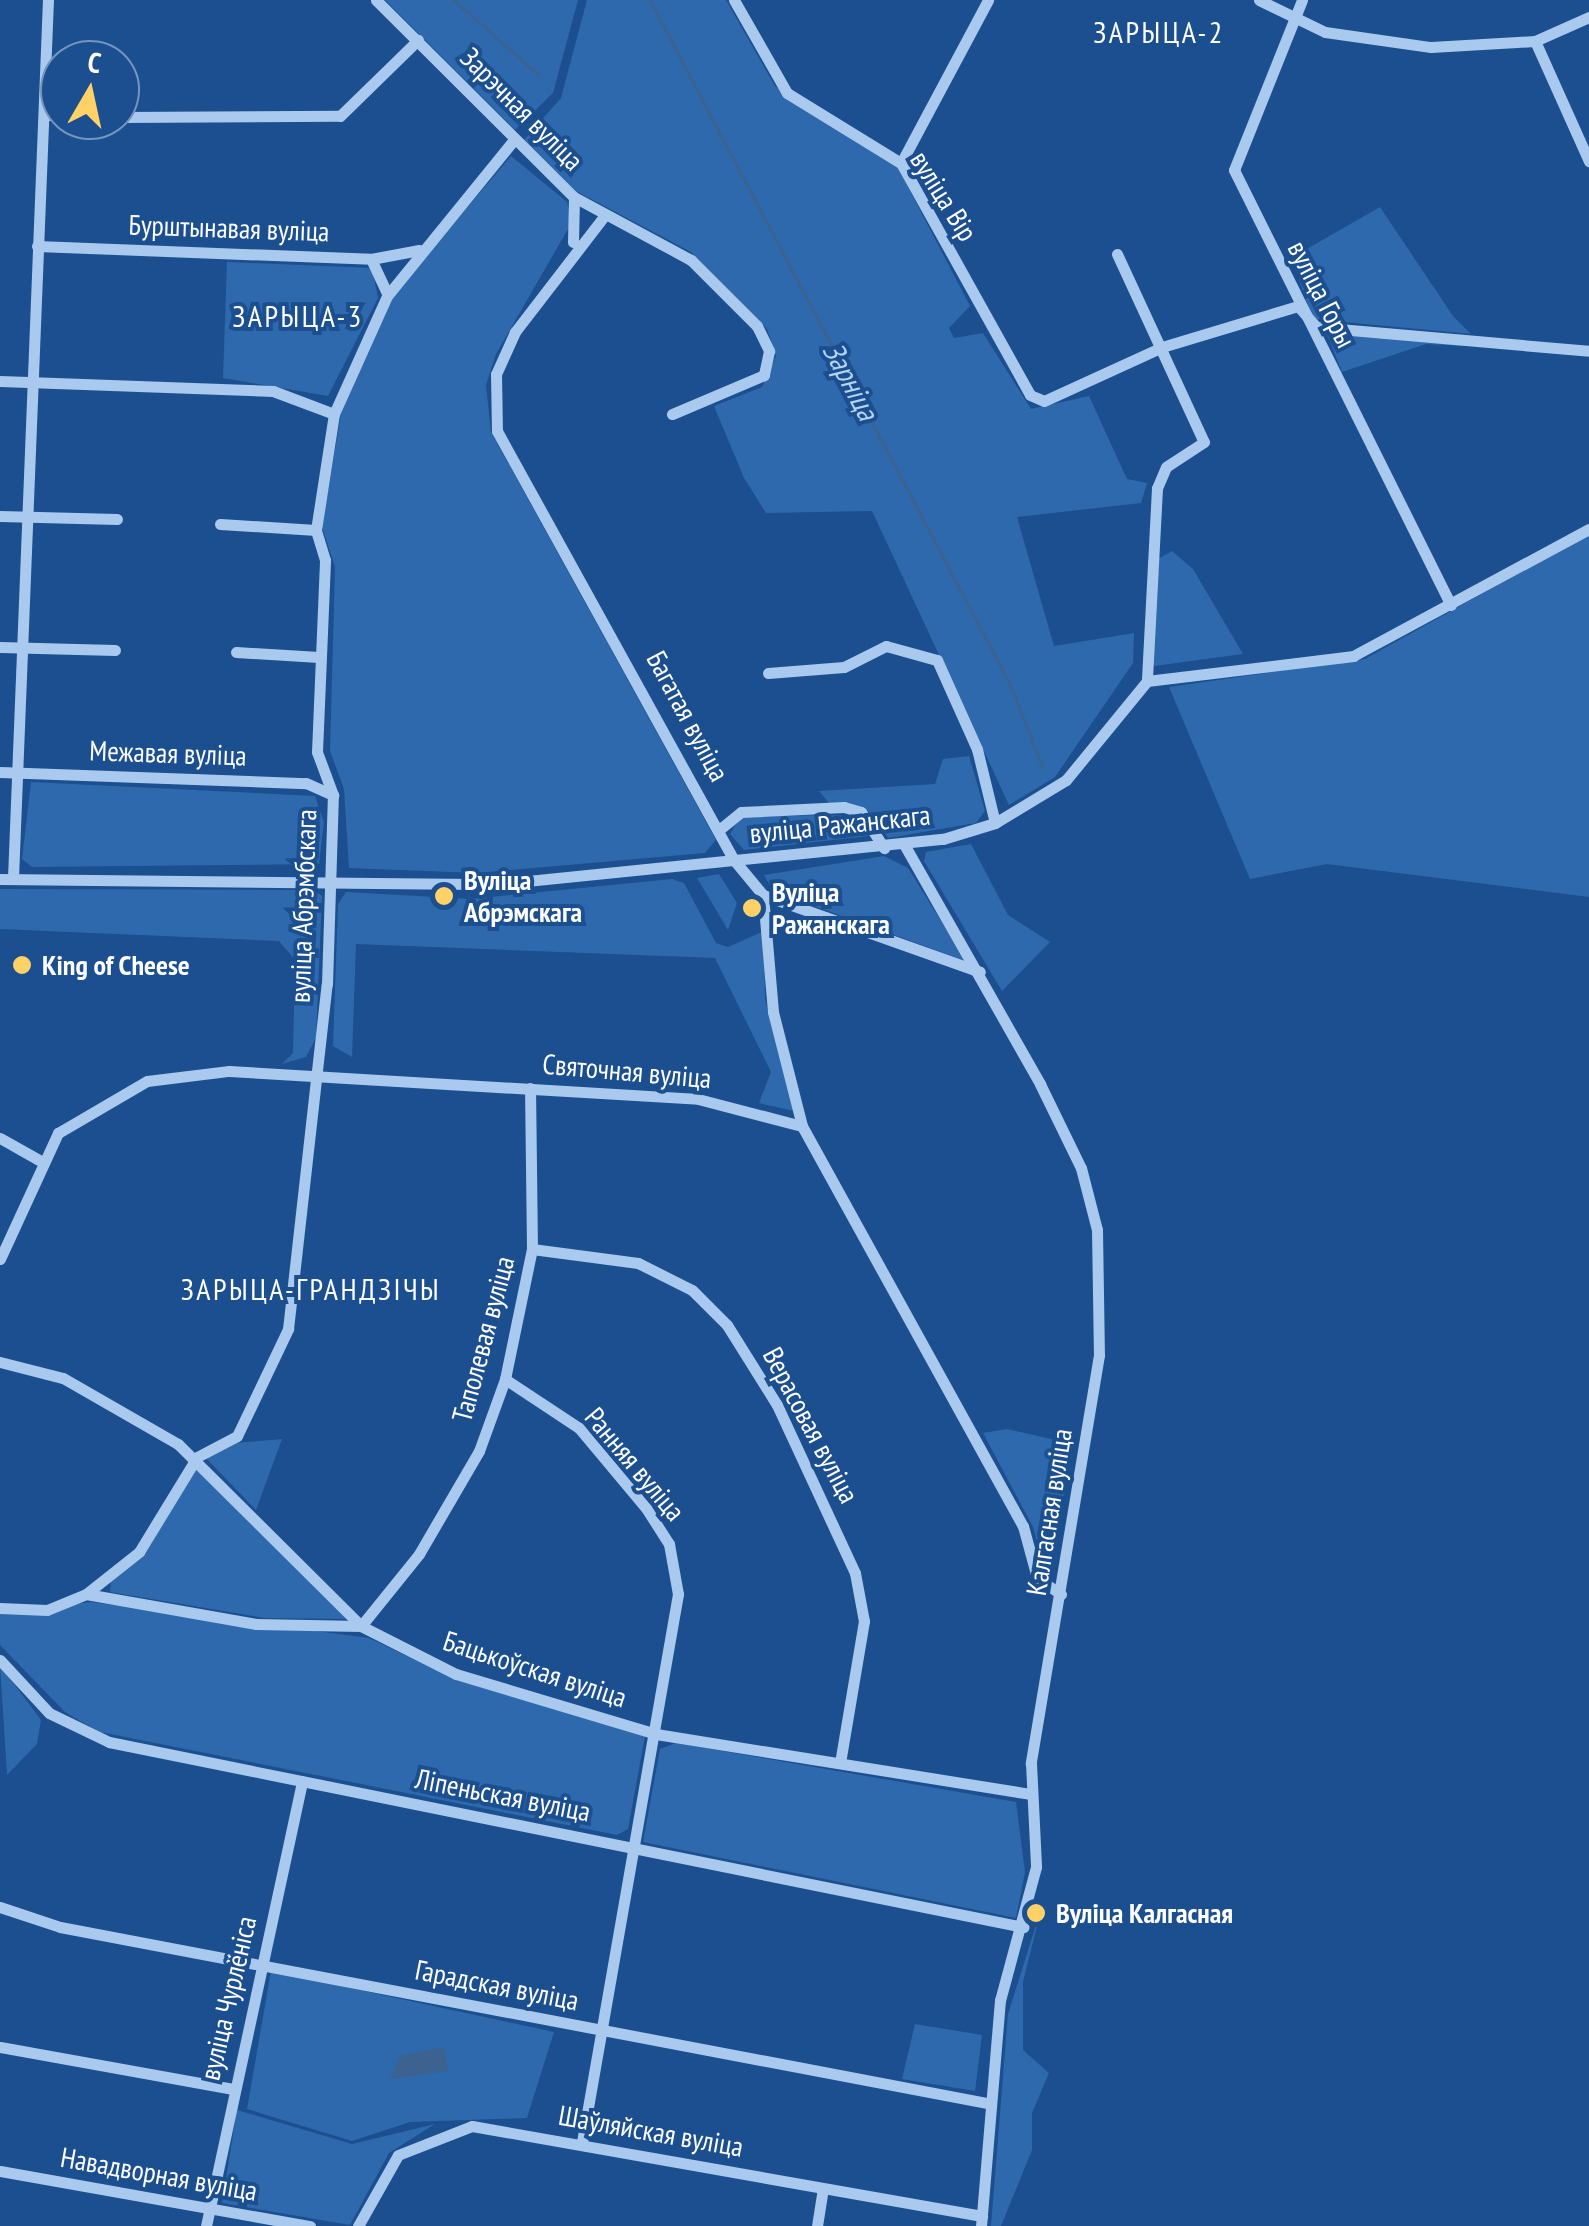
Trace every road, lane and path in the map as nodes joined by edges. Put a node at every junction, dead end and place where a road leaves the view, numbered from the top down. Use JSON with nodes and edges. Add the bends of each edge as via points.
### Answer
{"nodes":[{"id":1,"x":48,"y":0,"type":"edge"},
{"id":2,"x":376,"y":0,"type":"edge"},
{"id":3,"x":734,"y":0,"type":"edge"},
{"id":4,"x":988,"y":0,"type":"edge"},
{"id":5,"x":1259,"y":0,"type":"edge"},
{"id":6,"x":1302,"y":0,"type":"edge"},
{"id":7,"x":1589,"y":16,"type":"edge"},
{"id":8,"x":1294,"y":18,"type":"junction"},
{"id":9,"x":47,"y":40,"type":"edge"},
{"id":10,"x":418,"y":40,"type":"junction"},
{"id":11,"x":1535,"y":40,"type":"junction"},
{"id":12,"x":140,"y":116,"type":"edge"},
{"id":13,"x":42,"y":140,"type":"edge"},
{"id":14,"x":513,"y":141,"type":"junction"},
{"id":15,"x":1589,"y":161,"type":"edge"},
{"id":16,"x":901,"y":163,"type":"junction"},
{"id":17,"x":574,"y":197,"type":"junction"},
{"id":18,"x":605,"y":215,"type":"junction"},
{"id":19,"x":36,"y":246,"type":"junction"},
{"id":20,"x":419,"y":250,"type":"junction"},
{"id":21,"x":570,"y":250,"type":"junction"},
{"id":22,"x":1116,"y":254,"type":"dead end"},
{"id":23,"x":372,"y":259,"type":"junction"},
{"id":24,"x":388,"y":296,"type":"junction"},
{"id":25,"x":1298,"y":306,"type":"junction"},
{"id":26,"x":1162,"y":347,"type":"junction"},
{"id":27,"x":1589,"y":351,"type":"edge"},
{"id":28,"x":0,"y":382,"type":"edge"},
{"id":29,"x":32,"y":383,"type":"junction"},
{"id":30,"x":334,"y":414,"type":"junction"},
{"id":31,"x":672,"y":414,"type":"dead end"},
{"id":32,"x":0,"y":516,"type":"edge"},
{"id":33,"x":28,"y":518,"type":"junction"},
{"id":34,"x":117,"y":519,"type":"dead end"},
{"id":35,"x":220,"y":524,"type":"dead end"},
{"id":36,"x":1589,"y":528,"type":"edge"},
{"id":37,"x":316,"y":530,"type":"junction"},
{"id":38,"x":1451,"y":604,"type":"junction"},
{"id":39,"x":0,"y":647,"type":"edge"},
{"id":40,"x":22,"y":648,"type":"junction"},
{"id":41,"x":115,"y":650,"type":"dead end"},
{"id":42,"x":236,"y":652,"type":"dead end"},
{"id":43,"x":319,"y":657,"type":"junction"},
{"id":44,"x":768,"y":673,"type":"dead end"},
{"id":45,"x":1147,"y":681,"type":"junction"},
{"id":46,"x":0,"y":772,"type":"edge"},
{"id":47,"x":17,"y":773,"type":"junction"},
{"id":48,"x":333,"y":795,"type":"junction"},
{"id":49,"x":995,"y":823,"type":"junction"},
{"id":50,"x":720,"y":829,"type":"junction"},
{"id":51,"x":905,"y":846,"type":"junction"},
{"id":52,"x":884,"y":848,"type":"junction"},
{"id":53,"x":734,"y":860,"type":"junction"},
{"id":54,"x":7,"y":878,"type":"edge"},
{"id":55,"x":332,"y":882,"type":"junction"},
{"id":56,"x":763,"y":895,"type":"junction"},
{"id":57,"x":980,"y":972,"type":"junction"},
{"id":58,"x":317,"y":1075,"type":"junction"},
{"id":59,"x":530,"y":1088,"type":"junction"},
{"id":60,"x":802,"y":1126,"type":"junction"},
{"id":61,"x":0,"y":1138,"type":"edge"},
{"id":62,"x":39,"y":1160,"type":"junction"},
{"id":63,"x":532,"y":1249,"type":"junction"},
{"id":64,"x":0,"y":1259,"type":"edge"},
{"id":65,"x":0,"y":1362,"type":"edge"},
{"id":66,"x":504,"y":1379,"type":"junction"},
{"id":67,"x":197,"y":1457,"type":"junction"},
{"id":68,"x":86,"y":1594,"type":"junction"},
{"id":69,"x":1061,"y":1594,"type":"junction"},
{"id":70,"x":0,"y":1608,"type":"edge"},
{"id":71,"x":361,"y":1626,"type":"junction"},
{"id":72,"x":0,"y":1660,"type":"edge"},
{"id":73,"x":656,"y":1734,"type":"junction"},
{"id":74,"x":840,"y":1764,"type":"junction"},
{"id":75,"x":302,"y":1780,"type":"junction"},
{"id":76,"x":1031,"y":1794,"type":"junction"},
{"id":77,"x":629,"y":1846,"type":"junction"},
{"id":78,"x":1,"y":1909,"type":"edge"},
{"id":79,"x":1022,"y":1928,"type":"junction"},
{"id":80,"x":261,"y":1964,"type":"junction"},
{"id":81,"x":600,"y":2031,"type":"junction"},
{"id":82,"x":0,"y":2047,"type":"edge"},
{"id":83,"x":233,"y":2089,"type":"junction"},
{"id":84,"x":988,"y":2104,"type":"junction"},
{"id":85,"x":582,"y":2142,"type":"junction"},
{"id":86,"x":0,"y":2171,"type":"edge"},
{"id":87,"x":823,"y":2188,"type":"junction"},
{"id":88,"x":208,"y":2209,"type":"junction"},
{"id":89,"x":982,"y":2221,"type":"edge"},
{"id":90,"x":206,"y":2226,"type":"edge"},
{"id":91,"x":310,"y":2226,"type":"edge"},
{"id":92,"x":358,"y":2226,"type":"edge"},
{"id":93,"x":817,"y":2226,"type":"edge"}],
"edges":[{"from":1,"to":9,"type":"street"},
{"from":2,"to":10,"type":"street","name":"Зарэчная вуліца"},
{"from":3,"to":16,"type":"street","name":"вуліца Вір","via":[[787,93]]},
{"from":4,"to":16,"type":"street"},
{"from":5,"to":8,"type":"street"},
{"from":6,"to":8,"type":"street","name":"вуліца Горы"},
{"from":7,"to":11,"type":"street"},
{"from":8,"to":11,"type":"street","via":[[1431,48]]},
{"from":8,"to":25,"type":"street","name":"вуліца Горы","via":[[1234,170]]},
{"from":10,"to":12,"type":"street","via":[[340,116]]},
{"from":10,"to":14,"type":"street","name":"Зарэчная вуліца"},
{"from":11,"to":15,"type":"street"},
{"from":13,"to":19,"type":"street"},
{"from":14,"to":17,"type":"street","name":"Зарэчная вуліца"},
{"from":14,"to":20,"type":"street","name":"вуліца Абрэмбскага"},
{"from":16,"to":26,"type":"street","name":"вуліца Вір","via":[[1030,395],[1044,401]]},
{"from":17,"to":18,"type":"street","name":"Зарэчная вуліца"},
{"from":17,"to":21,"type":"street"},
{"from":18,"to":21,"type":"street"},
{"from":18,"to":31,"type":"street","name":"Зарэчная вуліца","via":[[691,260],[736,298],[769,351],[756,382]]},
{"from":19,"to":23,"type":"street","name":"Бурштынавая вуліца"},
{"from":19,"to":29,"type":"street"},
{"from":20,"to":23,"type":"street","name":"Бурштынавая вуліца"},
{"from":20,"to":24,"type":"street","name":"вуліца Абрэмбскага"},
{"from":21,"to":50,"type":"street","name":"Багатая вуліца","via":[[515,332],[492,402],[497,431]]},
{"from":22,"to":26,"type":"street"},
{"from":23,"to":24,"type":"street","via":[[387,277]]},
{"from":24,"to":30,"type":"street","name":"вуліца Абрэмбскага"},
{"from":25,"to":26,"type":"street"},
{"from":25,"to":27,"type":"street","via":[[1316,327]]},
{"from":25,"to":38,"type":"street","name":"вуліца Горы"},
{"from":26,"to":45,"type":"street","via":[[1204,442],[1166,467],[1157,488]]},
{"from":28,"to":29,"type":"street"},
{"from":29,"to":30,"type":"street","via":[[274,390]]},
{"from":29,"to":33,"type":"street"},
{"from":30,"to":37,"type":"street","name":"вуліца Абрэмбскага"},
{"from":32,"to":33,"type":"street"},
{"from":33,"to":34,"type":"street"},
{"from":33,"to":40,"type":"street"},
{"from":35,"to":37,"type":"street"},
{"from":36,"to":38,"type":"street"},
{"from":37,"to":43,"type":"street","name":"вуліца Абрэмбскага","via":[[325,560]]},
{"from":38,"to":45,"type":"street","via":[[1354,656]]},
{"from":39,"to":40,"type":"street"},
{"from":40,"to":41,"type":"street"},
{"from":40,"to":47,"type":"street"},
{"from":42,"to":43,"type":"street"},
{"from":43,"to":48,"type":"street","name":"вуліца Абрэмбскага","via":[[317,752]]},
{"from":44,"to":49,"type":"street","via":[[844,667],[886,646],[938,660],[977,749]]},
{"from":45,"to":49,"type":"street","name":"вуліца Ражанскага","via":[[1082,766]]},
{"from":46,"to":47,"type":"street","name":"Межавая вуліца"},
{"from":47,"to":48,"type":"street","name":"Межавая вуліца","via":[[306,783]]},
{"from":47,"to":54,"type":"street"},
{"from":48,"to":55,"type":"street","name":"вуліца Абрэмбскага"},
{"from":49,"to":51,"type":"street","name":"вуліца Ражанскага"},
{"from":50,"to":52,"type":"street","via":[[741,812],[844,807],[860,812]]},
{"from":50,"to":53,"type":"street","name":"Багатая вуліца"},
{"from":51,"to":52,"type":"street","name":"вуліца Ражанскага"},
{"from":51,"to":57,"type":"street","name":"Калгасная вуліца"},
{"from":52,"to":53,"type":"street","name":"вуліца Ражанскага"},
{"from":53,"to":55,"type":"street","name":"вуліца Ражанскага","via":[[498,884]]},
{"from":53,"to":56,"type":"street","name":"Багатая вуліца"},
{"from":54,"to":55,"type":"street","name":"вуліца Ражанскага"},
{"from":55,"to":58,"type":"street","name":"вуліца Абрэмбскага"},
{"from":56,"to":57,"type":"street"},
{"from":56,"to":60,"type":"street","via":[[773,1012]]},
{"from":57,"to":69,"type":"street","name":"Калгасная вуліца","via":[[1082,1168],[1097,1230],[1099,1355]]},
{"from":58,"to":59,"type":"street","name":"Святочная вуліца"},
{"from":58,"to":62,"type":"street","name":"Святочная вуліца","via":[[146,1081],[100,1101]]},
{"from":58,"to":67,"type":"street","name":"вуліца Абрэмбскага","via":[[288,1330],[237,1436]]},
{"from":59,"to":60,"type":"street","name":"Святочная вуліца","via":[[698,1099]]},
{"from":59,"to":63,"type":"street","name":"Таполевая вуліца"},
{"from":60,"to":69,"type":"street","via":[[1023,1526],[1037,1578]]},
{"from":61,"to":62,"type":"street"},
{"from":62,"to":64,"type":"street","name":"Святочная вуліца"},
{"from":63,"to":66,"type":"street","name":"Таполевая вуліца"},
{"from":63,"to":74,"type":"street","name":"Верасовая вуліца","via":[[638,1264],[692,1290],[727,1325],[777,1405],[856,1573],[864,1621]]},
{"from":65,"to":67,"type":"street","name":"Бацькоўская вуліца","via":[[63,1378]]},
{"from":66,"to":71,"type":"street","name":"Таполевая вуліца","via":[[479,1451],[439,1520]]},
{"from":66,"to":73,"type":"street","name":"Ранняя вуліца","via":[[580,1428],[669,1544],[678,1594]]},
{"from":67,"to":68,"type":"street","name":"вуліца Абрэмбскага","via":[[139,1552]]},
{"from":67,"to":71,"type":"street","name":"Бацькоўская вуліца"},
{"from":68,"to":70,"type":"street","via":[[47,1610]]},
{"from":68,"to":71,"type":"street","via":[[256,1624]]},
{"from":69,"to":76,"type":"street","name":"Калгасная вуліца"},
{"from":71,"to":73,"type":"street","name":"Бацькоўская вуліца","via":[[456,1674]]},
{"from":72,"to":75,"type":"street","name":"Ліпеньская вуліца","via":[[77,1731]]},
{"from":73,"to":74,"type":"street","name":"Бацькоўская вуліца"},
{"from":73,"to":77,"type":"street","name":"Ранняя вуліца"},
{"from":74,"to":76,"type":"street","name":"Бацькоўская вуліца"},
{"from":75,"to":77,"type":"street","name":"Ліпеньская вуліца"},
{"from":75,"to":80,"type":"street","name":"вуліца Чурлёніса"},
{"from":76,"to":79,"type":"street","name":"Калгасная вуліца","via":[[1036,1867]]},
{"from":77,"to":79,"type":"street","name":"Ліпеньская вуліца"},
{"from":77,"to":81,"type":"street","name":"Ранняя вуліца"},
{"from":78,"to":80,"type":"street","name":"Гарадская вуліца"},
{"from":79,"to":84,"type":"street","name":"Калгасная вуліца","via":[[1000,2000]]},
{"from":80,"to":81,"type":"street","name":"Гарадская вуліца"},
{"from":80,"to":83,"type":"street","name":"вуліца Чурлёніса"},
{"from":81,"to":84,"type":"street","name":"Гарадская вуліца"},
{"from":81,"to":85,"type":"street","name":"Ранняя вуліца"},
{"from":82,"to":83,"type":"street"},
{"from":83,"to":88,"type":"street","name":"вуліца Чурлёніса"},
{"from":84,"to":89,"type":"street","name":"Калгасная вуліца"},
{"from":85,"to":87,"type":"street","name":"Шаўляйская вуліца"},
{"from":85,"to":92,"type":"street","name":"Шаўляйская вуліца","via":[[472,2126],[427,2137],[382,2174]]},
{"from":86,"to":88,"type":"street","name":"Навадворная вуліца"},
{"from":87,"to":89,"type":"street","name":"Шаўляйская вуліца"},
{"from":87,"to":93,"type":"street"},
{"from":88,"to":90,"type":"street","name":"вуліца Чурлёніса"},
{"from":88,"to":91,"type":"street","name":"Навадворная вуліца"}]}
